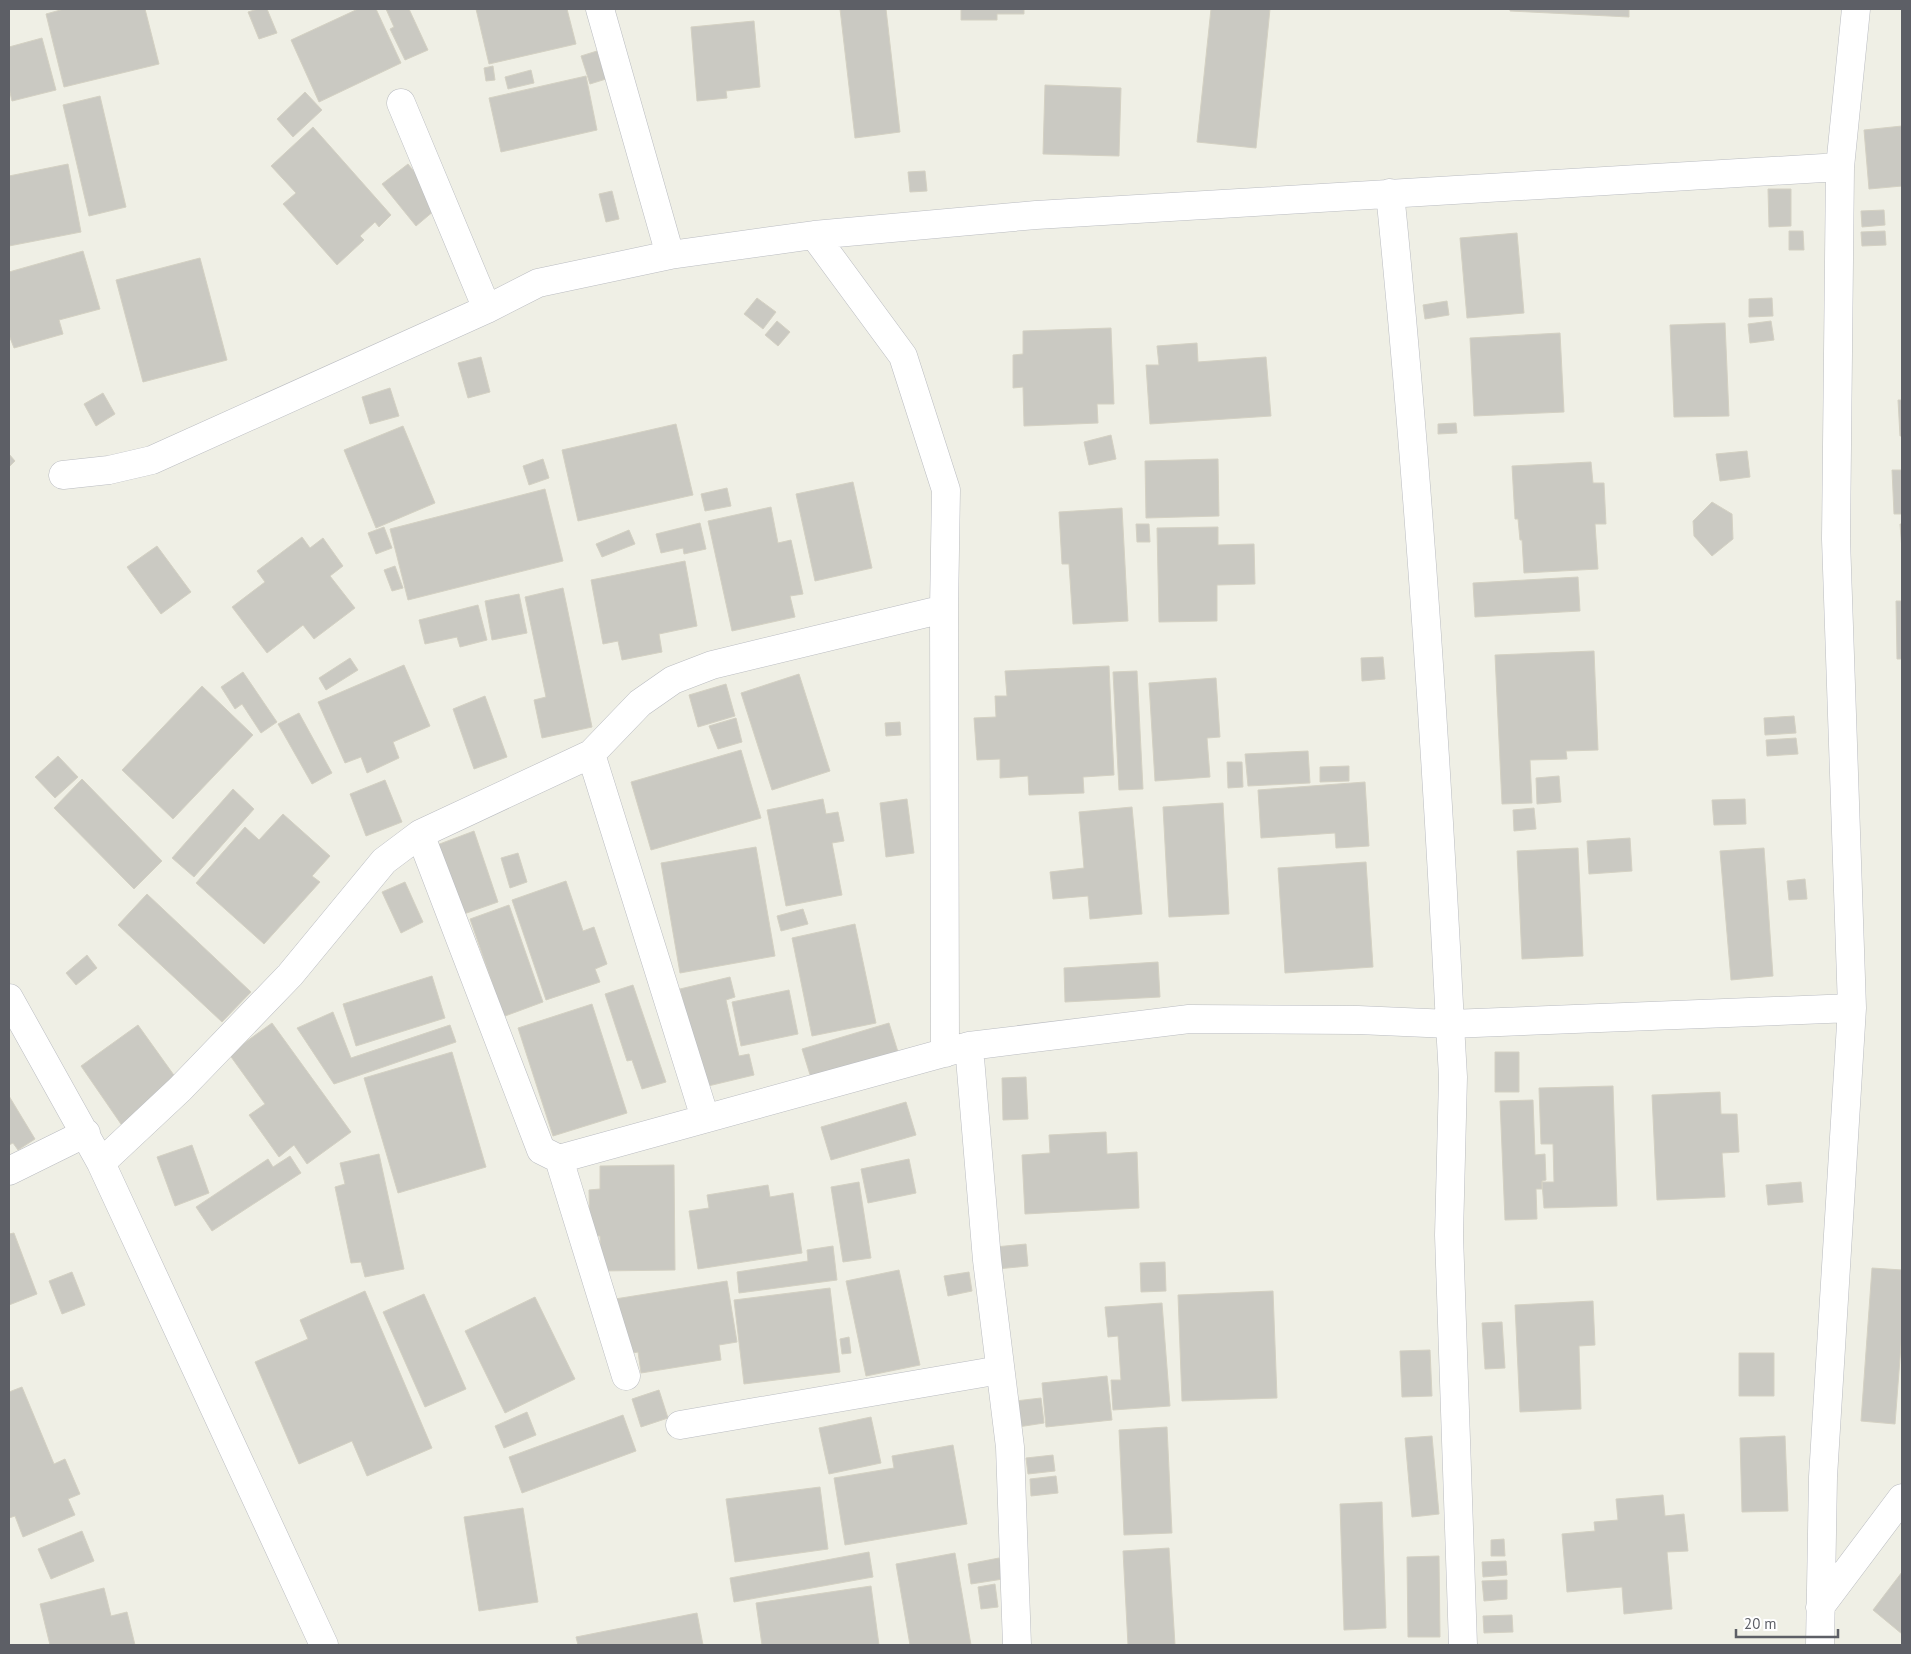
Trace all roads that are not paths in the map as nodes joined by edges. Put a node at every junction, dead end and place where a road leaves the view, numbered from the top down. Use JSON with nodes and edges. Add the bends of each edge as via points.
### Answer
{"nodes":[{"id":1,"x":600,"y":9,"type":"edge"},
{"id":2,"x":1856,"y":9,"type":"edge"},
{"id":3,"x":401,"y":103,"type":"dead end"},
{"id":4,"x":1840,"y":167,"type":"junction"},
{"id":5,"x":1390,"y":193,"type":"junction"},
{"id":6,"x":814,"y":235,"type":"junction"},
{"id":7,"x":670,"y":255,"type":"junction"},
{"id":8,"x":487,"y":308,"type":"junction"},
{"id":9,"x":63,"y":475,"type":"dead end"},
{"id":10,"x":944,"y":609,"type":"junction"},
{"id":11,"x":591,"y":754,"type":"junction"},
{"id":12,"x":420,"y":834,"type":"junction"},
{"id":13,"x":9,"y":998,"type":"edge"},
{"id":14,"x":1852,"y":1008,"type":"junction"},
{"id":15,"x":1450,"y":1024,"type":"junction"},
{"id":16,"x":957,"y":1049,"type":"junction"},
{"id":17,"x":705,"y":1118,"type":"junction"},
{"id":18,"x":86,"y":1133,"type":"junction"},
{"id":19,"x":559,"y":1159,"type":"junction"},
{"id":20,"x":101,"y":1163,"type":"junction"},
{"id":21,"x":9,"y":1171,"type":"edge"},
{"id":22,"x":1000,"y":1370,"type":"junction"},
{"id":23,"x":626,"y":1376,"type":"dead end"},
{"id":24,"x":680,"y":1425,"type":"dead end"},
{"id":25,"x":1902,"y":1498,"type":"edge"},
{"id":26,"x":1820,"y":1607,"type":"junction"},
{"id":27,"x":324,"y":1645,"type":"edge"},
{"id":28,"x":1016,"y":1645,"type":"edge"},
{"id":29,"x":1463,"y":1645,"type":"edge"},
{"id":30,"x":1820,"y":1645,"type":"edge"}],
"edges":[{"from":1,"to":7,"type":"street"},
{"from":2,"to":4,"type":"street"},
{"from":3,"to":8,"type":"street"},
{"from":4,"to":5,"type":"street"},
{"from":4,"to":14,"type":"street","via":[[1836,539]]},
{"from":5,"to":6,"type":"street","via":[[1036,215]]},
{"from":5,"to":15,"type":"street","via":[[1425,608]]},
{"from":6,"to":7,"type":"street"},
{"from":6,"to":10,"type":"street","via":[[904,356],[946,490]]},
{"from":7,"to":8,"type":"street","via":[[538,283]]},
{"from":8,"to":9,"type":"street","via":[[152,460],[109,470]]},
{"from":10,"to":11,"type":"street","via":[[712,665],[673,680],[640,703]]},
{"from":10,"to":16,"type":"street"},
{"from":11,"to":12,"type":"street"},
{"from":11,"to":17,"type":"street"},
{"from":12,"to":19,"type":"street","via":[[541,1150]]},
{"from":12,"to":20,"type":"street","via":[[384,862],[290,975],[180,1089]]},
{"from":13,"to":18,"type":"street"},
{"from":14,"to":15,"type":"street"},
{"from":14,"to":26,"type":"street","via":[[1823,1467]]},
{"from":15,"to":16,"type":"street","via":[[1358,1020],[1189,1020]]},
{"from":15,"to":29,"type":"street","via":[[1453,1077],[1449,1235]]},
{"from":16,"to":17,"type":"street"},
{"from":16,"to":22,"type":"street"},
{"from":17,"to":19,"type":"street"},
{"from":18,"to":20,"type":"street"},
{"from":18,"to":21,"type":"street"},
{"from":19,"to":23,"type":"street"},
{"from":20,"to":27,"type":"street"},
{"from":22,"to":24,"type":"street"},
{"from":22,"to":28,"type":"street","via":[[1010,1447]]},
{"from":25,"to":26,"type":"street"},
{"from":26,"to":30,"type":"street"}]}
